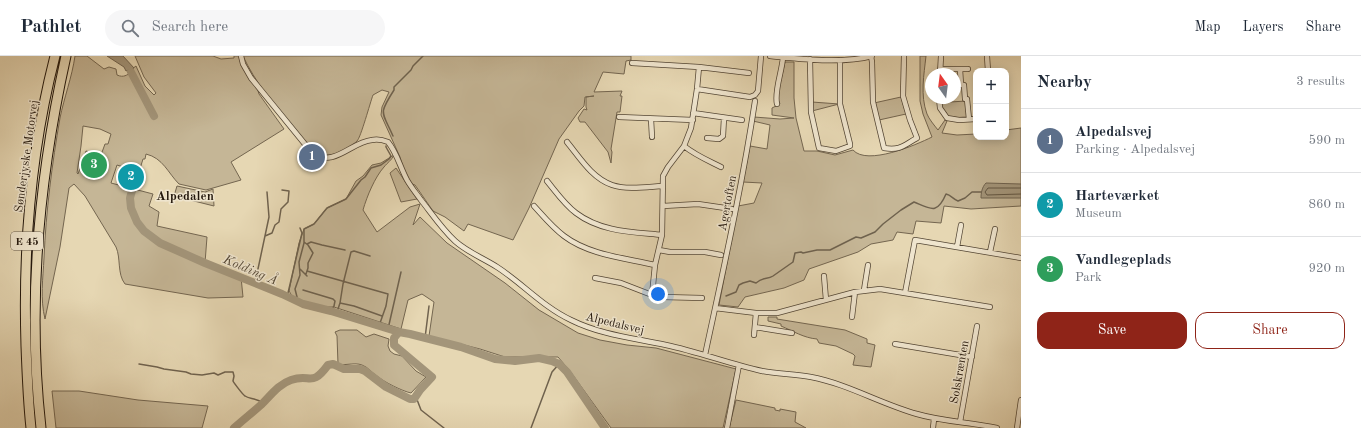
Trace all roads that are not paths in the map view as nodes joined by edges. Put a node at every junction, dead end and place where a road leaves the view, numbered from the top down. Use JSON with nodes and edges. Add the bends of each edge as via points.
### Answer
{"nodes":[{"id":1,"x":55,"y":56,"type":"edge"},
{"id":2,"x":66,"y":56,"type":"edge"},
{"id":3,"x":241,"y":56,"type":"edge"},
{"id":4,"x":762,"y":56,"type":"edge"},
{"id":5,"x":770,"y":56,"type":"edge"},
{"id":6,"x":872,"y":56,"type":"edge"},
{"id":7,"x":904,"y":56,"type":"edge"},
{"id":8,"x":941,"y":56,"type":"edge"},
{"id":9,"x":987,"y":56,"type":"edge"},
{"id":10,"x":783,"y":58,"type":"junction"},
{"id":11,"x":812,"y":58,"type":"edge"},
{"id":12,"x":840,"y":60,"type":"junction"},
{"id":13,"x":632,"y":63,"type":"dead end"},
{"id":14,"x":699,"y":67,"type":"junction"},
{"id":15,"x":940,"y":68,"type":"edge"},
{"id":16,"x":988,"y":68,"type":"edge"},
{"id":17,"x":961,"y":69,"type":"edge"},
{"id":18,"x":968,"y":69,"type":"dead end"},
{"id":19,"x":749,"y":73,"type":"dead end"},
{"id":20,"x":961,"y":85,"type":"edge"},
{"id":21,"x":697,"y":88,"type":"junction"},
{"id":22,"x":755,"y":102,"type":"dead end"},
{"id":23,"x":777,"y":104,"type":"dead end"},
{"id":24,"x":939,"y":104,"type":"edge"},
{"id":25,"x":693,"y":113,"type":"junction"},
{"id":26,"x":619,"y":116,"type":"dead end"},
{"id":27,"x":651,"y":118,"type":"junction"},
{"id":28,"x":724,"y":118,"type":"junction"},
{"id":29,"x":973,"y":119,"type":"edge"},
{"id":30,"x":693,"y":120,"type":"junction"},
{"id":31,"x":742,"y":120,"type":"dead end"},
{"id":32,"x":969,"y":120,"type":"junction"},
{"id":33,"x":652,"y":137,"type":"dead end"},
{"id":34,"x":707,"y":138,"type":"dead end"},
{"id":35,"x":567,"y":142,"type":"dead end"},
{"id":36,"x":684,"y":146,"type":"junction"},
{"id":37,"x":721,"y":167,"type":"dead end"},
{"id":38,"x":547,"y":181,"type":"dead end"},
{"id":39,"x":662,"y":186,"type":"junction"},
{"id":40,"x":534,"y":206,"type":"dead end"},
{"id":41,"x":662,"y":206,"type":"junction"},
{"id":42,"x":732,"y":209,"type":"dead end"},
{"id":43,"x":960,"y":225,"type":"dead end"},
{"id":44,"x":994,"y":229,"type":"dead end"},
{"id":45,"x":662,"y":235,"type":"junction"},
{"id":46,"x":957,"y":247,"type":"junction"},
{"id":47,"x":659,"y":250,"type":"junction"},
{"id":48,"x":990,"y":252,"type":"junction"},
{"id":49,"x":721,"y":255,"type":"dead end"},
{"id":50,"x":1021,"y":258,"type":"edge"},
{"id":51,"x":655,"y":265,"type":"junction"},
{"id":52,"x":868,"y":265,"type":"dead end"},
{"id":53,"x":824,"y":276,"type":"dead end"},
{"id":54,"x":595,"y":278,"type":"dead end"},
{"id":55,"x":864,"y":290,"type":"junction"},
{"id":56,"x":855,"y":292,"type":"junction"},
{"id":57,"x":905,"y":293,"type":"junction"},
{"id":58,"x":652,"y":295,"type":"junction"},
{"id":59,"x":702,"y":298,"type":"dead end"},
{"id":60,"x":826,"y":300,"type":"junction"},
{"id":61,"x":990,"y":307,"type":"dead end"},
{"id":62,"x":715,"y":308,"type":"junction"},
{"id":63,"x":756,"y":313,"type":"junction"},
{"id":64,"x":852,"y":317,"type":"dead end"},
{"id":65,"x":977,"y":326,"type":"dead end"},
{"id":66,"x":755,"y":327,"type":"junction"},
{"id":67,"x":792,"y":332,"type":"dead end"},
{"id":68,"x":754,"y":335,"type":"dead end"},
{"id":69,"x":895,"y":344,"type":"dead end"},
{"id":70,"x":705,"y":355,"type":"junction"},
{"id":71,"x":972,"y":356,"type":"junction"},
{"id":72,"x":739,"y":365,"type":"junction"},
{"id":73,"x":1021,"y":400,"type":"edge"},
{"id":74,"x":934,"y":419,"type":"junction"},
{"id":75,"x":960,"y":422,"type":"junction"},
{"id":76,"x":988,"y":427,"type":"edge"},
{"id":77,"x":32,"y":428,"type":"edge"},
{"id":78,"x":41,"y":428,"type":"edge"},
{"id":79,"x":726,"y":428,"type":"edge"},
{"id":80,"x":933,"y":428,"type":"edge"},
{"id":81,"x":997,"y":428,"type":"edge"},
{"id":82,"x":1017,"y":428,"type":"edge"}],
"edges":[{"from":1,"to":77,"type":"highway","name":"Sønderjyske Motorvej","number":"E 45","via":[[34,166],[27,240],[25,326]]},
{"from":2,"to":78,"type":"highway","name":"Sønderjyske Motorvej","number":"E 45","via":[[48,146],[39,234],[36,346]]},
{"from":3,"to":70,"type":"street","name":"Alpedalsvej","via":[[251,78],[313,154],[323,158],[332,157],[364,142],[388,142],[412,187],[455,241],[503,271],[554,311],[587,328]]},
{"from":4,"to":21,"type":"street","via":[[758,92],[755,95],[750,97]]},
{"from":5,"to":10,"type":"street"},
{"from":6,"to":7,"type":"street","via":[[873,102],[884,148],[893,149],[917,138],[903,96]]},
{"from":6,"to":12,"type":"street"},
{"from":8,"to":15,"type":"street"},
{"from":9,"to":16,"type":"street"},
{"from":10,"to":11,"type":"street"},
{"from":10,"to":23,"type":"street","via":[[775,98]]},
{"from":11,"to":12,"type":"street"},
{"from":11,"to":12,"type":"street","via":[[810,112],[819,148],[836,151],[850,146],[840,104]]},
{"from":13,"to":14,"type":"street"},
{"from":14,"to":19,"type":"street"},
{"from":14,"to":21,"type":"street"},
{"from":17,"to":18,"type":"street"},
{"from":20,"to":32,"type":"street","via":[[964,85]]},
{"from":21,"to":25,"type":"street"},
{"from":22,"to":62,"type":"street","name":"Agertoften"},
{"from":24,"to":32,"type":"street","via":[[947,118]]},
{"from":25,"to":28,"type":"street"},
{"from":25,"to":30,"type":"street"},
{"from":26,"to":27,"type":"street"},
{"from":27,"to":30,"type":"street"},
{"from":27,"to":33,"type":"street"},
{"from":28,"to":31,"type":"street"},
{"from":28,"to":34,"type":"street","via":[[723,136],[719,139]]},
{"from":29,"to":32,"type":"street"},
{"from":30,"to":36,"type":"street"},
{"from":35,"to":39,"type":"street","via":[[591,171],[612,185]]},
{"from":36,"to":37,"type":"street","via":[[699,157]]},
{"from":36,"to":39,"type":"street","via":[[665,171]]},
{"from":38,"to":45,"type":"street","via":[[575,213],[593,223],[619,230]]},
{"from":39,"to":41,"type":"street"},
{"from":40,"to":51,"type":"street","via":[[552,226],[581,246]]},
{"from":41,"to":42,"type":"street","via":[[698,204]]},
{"from":41,"to":45,"type":"street"},
{"from":43,"to":46,"type":"street"},
{"from":44,"to":48,"type":"street"},
{"from":45,"to":47,"type":"street"},
{"from":46,"to":48,"type":"street"},
{"from":46,"to":57,"type":"street","via":[[915,240]]},
{"from":47,"to":49,"type":"street"},
{"from":47,"to":51,"type":"street"},
{"from":48,"to":50,"type":"street"},
{"from":51,"to":58,"type":"street"},
{"from":52,"to":55,"type":"street"},
{"from":53,"to":60,"type":"street"},
{"from":54,"to":58,"type":"street","via":[[621,283]]},
{"from":55,"to":56,"type":"street"},
{"from":55,"to":57,"type":"street","via":[[880,289]]},
{"from":56,"to":60,"type":"street"},
{"from":56,"to":64,"type":"street"},
{"from":57,"to":61,"type":"street"},
{"from":58,"to":59,"type":"street"},
{"from":60,"to":63,"type":"street","via":[[777,313]]},
{"from":62,"to":63,"type":"street"},
{"from":62,"to":70,"type":"street","name":"Agertoften"},
{"from":63,"to":66,"type":"street"},
{"from":65,"to":71,"type":"street","name":"Solskrænten"},
{"from":66,"to":67,"type":"street"},
{"from":66,"to":68,"type":"street"},
{"from":69,"to":71,"type":"street"},
{"from":70,"to":72,"type":"street","name":"Alpedalsvej"},
{"from":71,"to":75,"type":"street","name":"Solskrænten"},
{"from":72,"to":74,"type":"street","name":"Alpedalsvej","via":[[811,377]]},
{"from":72,"to":79,"type":"street"},
{"from":73,"to":82,"type":"street"},
{"from":74,"to":75,"type":"street","name":"Alpedalsvej"},
{"from":74,"to":80,"type":"street"},
{"from":75,"to":76,"type":"street","name":"Alpedalsvej"},
{"from":76,"to":81,"type":"street","name":"Alpedalsvej"}]}
